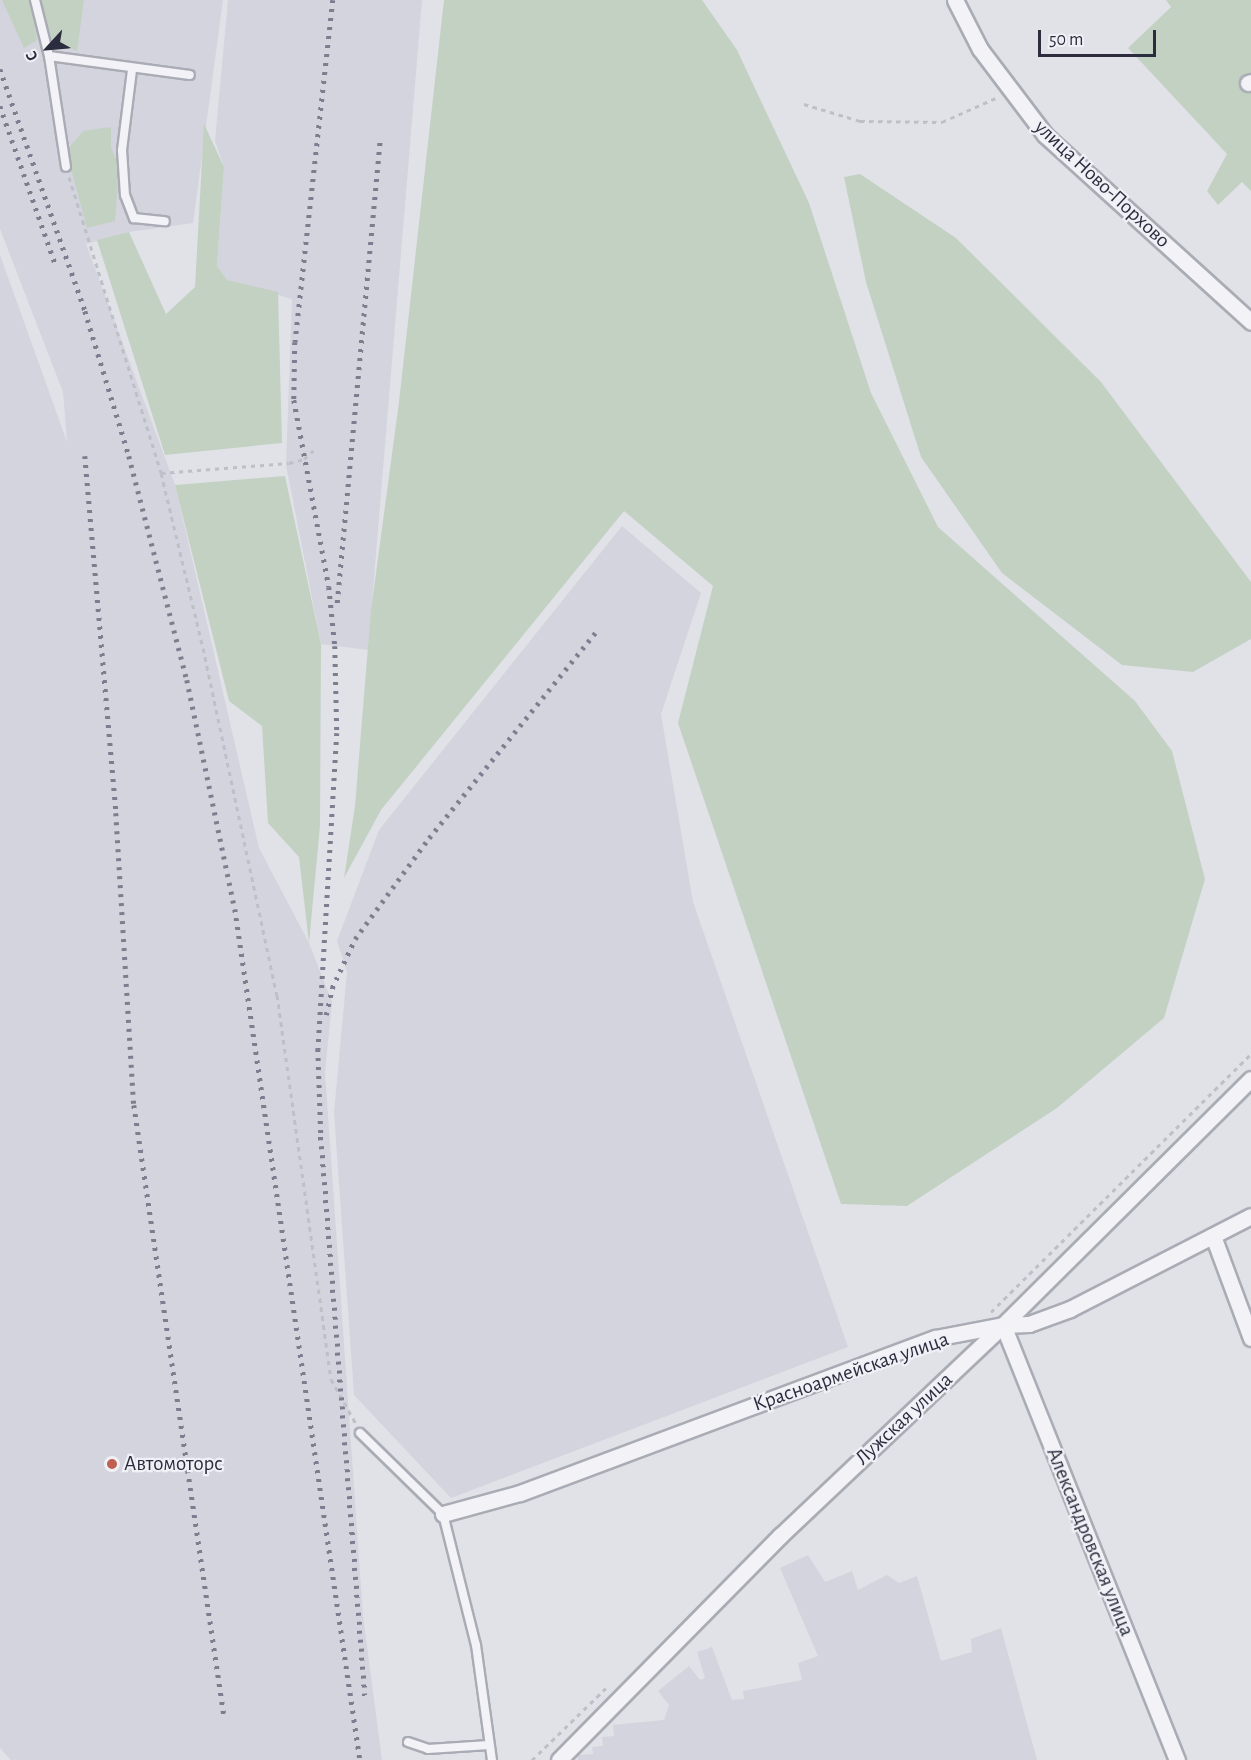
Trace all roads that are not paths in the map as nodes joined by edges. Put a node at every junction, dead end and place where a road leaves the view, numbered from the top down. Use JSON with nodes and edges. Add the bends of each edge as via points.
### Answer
{"nodes":[{"id":1,"x":35,"y":0,"type":"edge"},
{"id":2,"x":955,"y":0,"type":"edge"},
{"id":3,"x":49,"y":56,"type":"junction"},
{"id":4,"x":132,"y":70,"type":"junction"},
{"id":5,"x":189,"y":75,"type":"dead end"},
{"id":6,"x":66,"y":167,"type":"road end"},
{"id":7,"x":165,"y":221,"type":"dead end"},
{"id":8,"x":1251,"y":322,"type":"edge"},
{"id":9,"x":1251,"y":1079,"type":"edge"},
{"id":10,"x":1251,"y":1216,"type":"edge"},
{"id":11,"x":1213,"y":1236,"type":"junction"},
{"id":12,"x":1003,"y":1325,"type":"junction"},
{"id":13,"x":1251,"y":1338,"type":"edge"},
{"id":14,"x":360,"y":1433,"type":"road end"},
{"id":15,"x":443,"y":1514,"type":"junction"},
{"id":16,"x":408,"y":1742,"type":"dead end"},
{"id":17,"x":489,"y":1745,"type":"junction"},
{"id":18,"x":492,"y":1760,"type":"edge"},
{"id":19,"x":559,"y":1760,"type":"edge"},
{"id":20,"x":1177,"y":1760,"type":"edge"}],
"edges":[{"from":1,"to":3,"type":"lane"},
{"from":2,"to":8,"type":"street","name":"улица Ново-Порхово","via":[[980,49],[1046,135]]},
{"from":3,"to":4,"type":"lane"},
{"from":3,"to":6,"type":"lane"},
{"from":4,"to":5,"type":"lane"},
{"from":4,"to":7,"type":"lane","via":[[122,150],[125,195],[134,218]]},
{"from":9,"to":12,"type":"street","name":"Лужская улица"},
{"from":10,"to":11,"type":"street","name":"Красноармейская улица"},
{"from":11,"to":12,"type":"street","name":"Красноармейская улица","via":[[1070,1309],[1029,1324]]},
{"from":11,"to":13,"type":"street"},
{"from":12,"to":15,"type":"street","name":"Красноармейская улица","via":[[935,1338],[520,1493]]},
{"from":12,"to":19,"type":"street","name":"Лужская улица","via":[[780,1536]]},
{"from":12,"to":20,"type":"street","name":"Александровская улица"},
{"from":14,"to":15,"type":"lane"},
{"from":15,"to":17,"type":"lane","via":[[476,1645]]},
{"from":16,"to":17,"type":"lane","via":[[428,1749]]},
{"from":17,"to":18,"type":"lane"}]}
